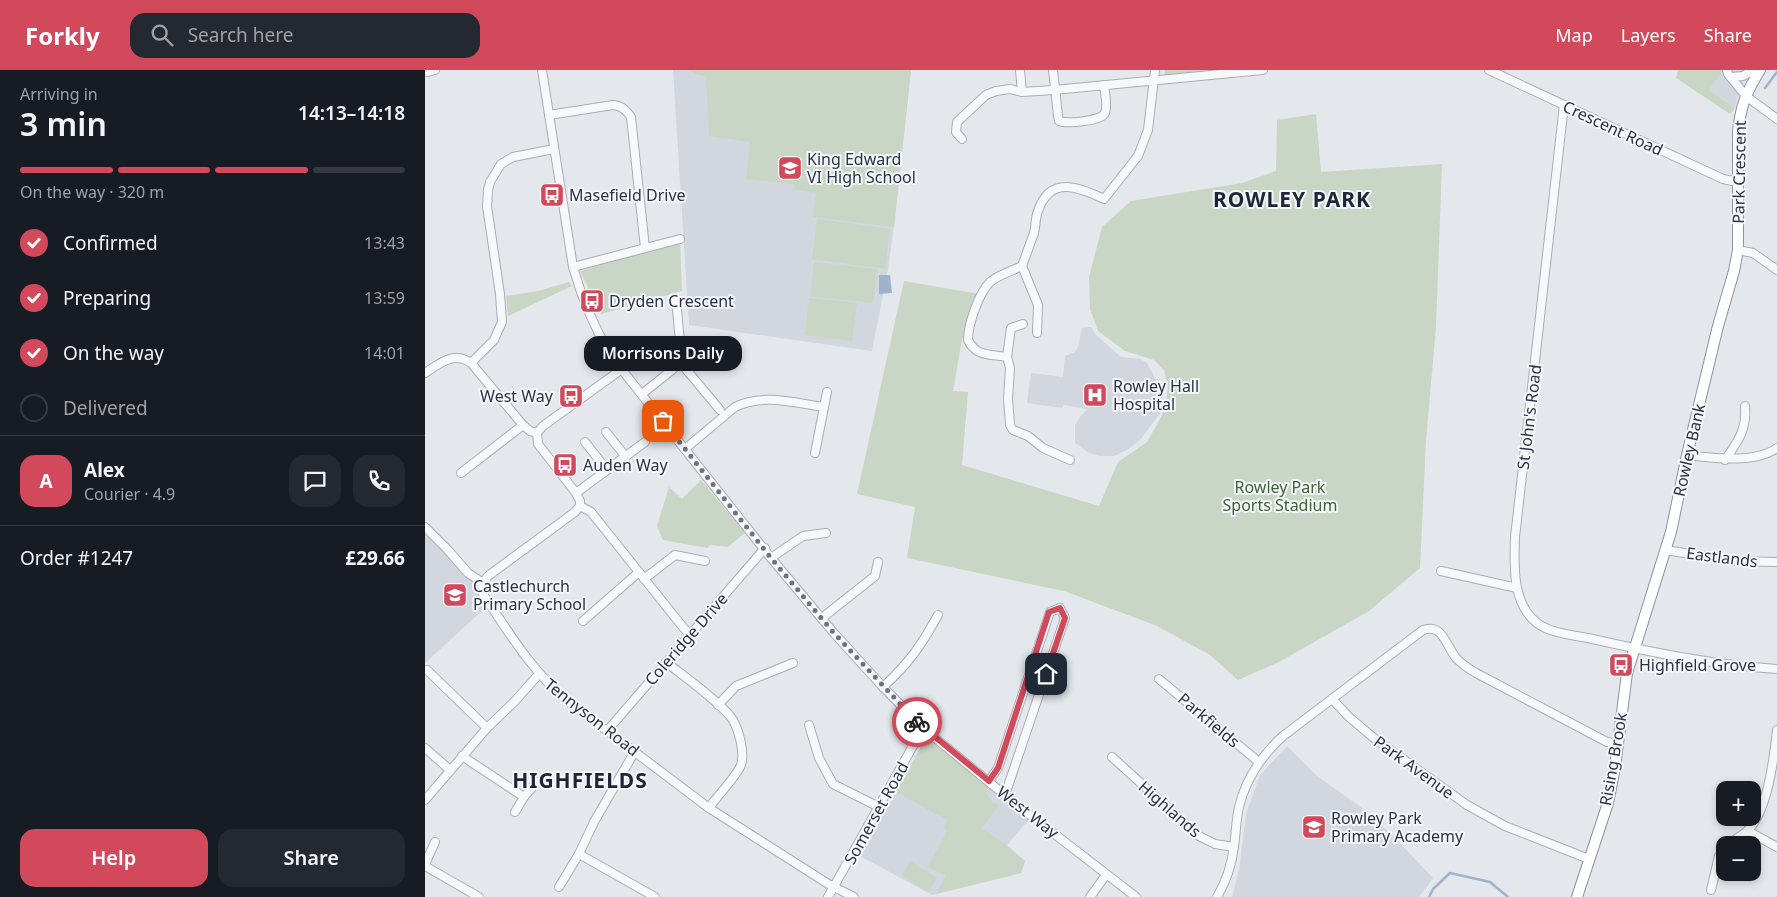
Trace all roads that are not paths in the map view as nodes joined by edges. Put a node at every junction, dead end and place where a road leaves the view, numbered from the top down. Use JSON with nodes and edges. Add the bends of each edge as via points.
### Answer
{"nodes":[{"id":1,"x":543,"y":70,"type":"edge"},
{"id":2,"x":1020,"y":70,"type":"edge"},
{"id":3,"x":1053,"y":70,"type":"edge"},
{"id":4,"x":1155,"y":70,"type":"edge"},
{"id":5,"x":1263,"y":70,"type":"edge"},
{"id":6,"x":1489,"y":70,"type":"edge"},
{"id":7,"x":1754,"y":70,"type":"edge"},
{"id":8,"x":1760,"y":70,"type":"edge"},
{"id":9,"x":1729,"y":74,"type":"edge"},
{"id":10,"x":1154,"y":81,"type":"junction"},
{"id":11,"x":1104,"y":85,"type":"junction"},
{"id":12,"x":1054,"y":90,"type":"junction"},
{"id":13,"x":1022,"y":92,"type":"junction"},
{"id":14,"x":1745,"y":96,"type":"junction"},
{"id":15,"x":1564,"y":105,"type":"junction"},
{"id":16,"x":549,"y":115,"type":"junction"},
{"id":17,"x":1777,"y":119,"type":"edge"},
{"id":18,"x":962,"y":139,"type":"dead end"},
{"id":19,"x":554,"y":149,"type":"junction"},
{"id":20,"x":1737,"y":182,"type":"junction"},
{"id":21,"x":680,"y":239,"type":"dead end"},
{"id":22,"x":645,"y":248,"type":"junction"},
{"id":23,"x":1738,"y":250,"type":"junction"},
{"id":24,"x":1022,"y":266,"type":"junction"},
{"id":25,"x":573,"y":267,"type":"junction"},
{"id":26,"x":1777,"y":270,"type":"edge"},
{"id":27,"x":676,"y":299,"type":"dead end"},
{"id":28,"x":1023,"y":324,"type":"dead end"},
{"id":29,"x":1037,"y":333,"type":"dead end"},
{"id":30,"x":1007,"y":357,"type":"junction"},
{"id":31,"x":680,"y":362,"type":"junction"},
{"id":32,"x":471,"y":363,"type":"junction"},
{"id":33,"x":622,"y":369,"type":"junction"},
{"id":34,"x":425,"y":373,"type":"edge"},
{"id":35,"x":827,"y":392,"type":"dead end"},
{"id":36,"x":642,"y":394,"type":"junction"},
{"id":37,"x":1745,"y":406,"type":"dead end"},
{"id":38,"x":824,"y":407,"type":"junction"},
{"id":39,"x":721,"y":410,"type":"dead end"},
{"id":40,"x":523,"y":425,"type":"junction"},
{"id":41,"x":606,"y":432,"type":"dead end"},
{"id":42,"x":537,"y":433,"type":"junction"},
{"id":43,"x":585,"y":442,"type":"dead end"},
{"id":44,"x":645,"y":442,"type":"dead end"},
{"id":45,"x":686,"y":448,"type":"junction"},
{"id":46,"x":1777,"y":448,"type":"edge"},
{"id":47,"x":815,"y":453,"type":"dead end"},
{"id":48,"x":1687,"y":455,"type":"junction"},
{"id":49,"x":625,"y":457,"type":"junction"},
{"id":50,"x":1070,"y":460,"type":"dead end"},
{"id":51,"x":1725,"y":460,"type":"junction"},
{"id":52,"x":607,"y":470,"type":"junction"},
{"id":53,"x":461,"y":473,"type":"dead end"},
{"id":54,"x":576,"y":493,"type":"junction"},
{"id":55,"x":580,"y":506,"type":"junction"},
{"id":56,"x":425,"y":526,"type":"edge"},
{"id":57,"x":826,"y":533,"type":"dead end"},
{"id":58,"x":765,"y":548,"type":"junction"},
{"id":59,"x":1666,"y":550,"type":"junction"},
{"id":60,"x":771,"y":558,"type":"junction"},
{"id":61,"x":705,"y":561,"type":"dead end"},
{"id":62,"x":878,"y":562,"type":"dead end"},
{"id":63,"x":1777,"y":562,"type":"edge"},
{"id":64,"x":1441,"y":571,"type":"dead end"},
{"id":65,"x":639,"y":572,"type":"junction"},
{"id":66,"x":644,"y":579,"type":"junction"},
{"id":67,"x":483,"y":582,"type":"junction"},
{"id":68,"x":1517,"y":588,"type":"junction"},
{"id":69,"x":938,"y":615,"type":"dead end"},
{"id":70,"x":822,"y":618,"type":"junction"},
{"id":71,"x":583,"y":621,"type":"dead end"},
{"id":72,"x":690,"y":635,"type":"junction"},
{"id":73,"x":1634,"y":648,"type":"junction"},
{"id":74,"x":666,"y":662,"type":"junction"},
{"id":75,"x":793,"y":663,"type":"dead end"},
{"id":76,"x":1777,"y":669,"type":"edge"},
{"id":77,"x":427,"y":670,"type":"dead end"},
{"id":78,"x":539,"y":674,"type":"junction"},
{"id":79,"x":1159,"y":679,"type":"dead end"},
{"id":80,"x":883,"y":687,"type":"junction"},
{"id":81,"x":1332,"y":699,"type":"junction"},
{"id":82,"x":718,"y":705,"type":"junction"},
{"id":83,"x":809,"y":725,"type":"dead end"},
{"id":84,"x":487,"y":728,"type":"junction"},
{"id":85,"x":923,"y":728,"type":"junction"},
{"id":86,"x":1777,"y":730,"type":"edge"},
{"id":87,"x":607,"y":731,"type":"junction"},
{"id":88,"x":1618,"y":744,"type":"junction"},
{"id":89,"x":425,"y":748,"type":"edge"},
{"id":90,"x":635,"y":751,"type":"junction"},
{"id":91,"x":462,"y":756,"type":"junction"},
{"id":92,"x":1112,"y":757,"type":"dead end"},
{"id":93,"x":1259,"y":762,"type":"junction"},
{"id":94,"x":450,"y":770,"type":"junction"},
{"id":95,"x":989,"y":781,"type":"junction"},
{"id":96,"x":537,"y":782,"type":"dead end"},
{"id":97,"x":1005,"y":795,"type":"junction"},
{"id":98,"x":524,"y":797,"type":"junction"},
{"id":99,"x":425,"y":800,"type":"edge"},
{"id":100,"x":879,"y":807,"type":"junction"},
{"id":101,"x":709,"y":808,"type":"junction"},
{"id":102,"x":515,"y":812,"type":"dead end"},
{"id":103,"x":1748,"y":830,"type":"junction"},
{"id":104,"x":1739,"y":836,"type":"edge"},
{"id":105,"x":435,"y":842,"type":"dead end"},
{"id":106,"x":1777,"y":847,"type":"edge"},
{"id":107,"x":1234,"y":848,"type":"junction"},
{"id":108,"x":579,"y":854,"type":"junction"},
{"id":109,"x":1589,"y":859,"type":"junction"},
{"id":110,"x":425,"y":865,"type":"edge"},
{"id":111,"x":1716,"y":869,"type":"edge"},
{"id":112,"x":1106,"y":875,"type":"junction"},
{"id":113,"x":559,"y":887,"type":"dead end"},
{"id":114,"x":834,"y":887,"type":"junction"},
{"id":115,"x":1711,"y":890,"type":"dead end"},
{"id":116,"x":477,"y":896,"type":"edge"},
{"id":117,"x":655,"y":897,"type":"edge"},
{"id":118,"x":828,"y":897,"type":"edge"},
{"id":119,"x":853,"y":897,"type":"edge"},
{"id":120,"x":1090,"y":897,"type":"edge"},
{"id":121,"x":1136,"y":897,"type":"edge"},
{"id":122,"x":1217,"y":897,"type":"edge"},
{"id":123,"x":1577,"y":897,"type":"edge"}],
"edges":[{"from":1,"to":16,"type":"street","name":"West Way"},
{"from":2,"to":13,"type":"street"},
{"from":3,"to":12,"type":"street"},
{"from":4,"to":10,"type":"street"},
{"from":5,"to":10,"type":"street"},
{"from":6,"to":15,"type":"street","name":"Crescent Road"},
{"from":7,"to":9,"type":"street","via":[[1743,76]]},
{"from":8,"to":14,"type":"highway","name":"Park Crescent"},
{"from":9,"to":14,"type":"street"},
{"from":10,"to":11,"type":"street"},
{"from":10,"to":24,"type":"street","via":[[1148,130],[1139,156],[1104,199],[1075,187],[1049,192],[1038,210]]},
{"from":11,"to":12,"type":"street"},
{"from":11,"to":12,"type":"street","via":[[1106,104],[1103,117],[1064,123],[1057,116]]},
{"from":12,"to":13,"type":"street"},
{"from":13,"to":18,"type":"street","via":[[997,91],[986,95],[957,122],[957,132]]},
{"from":14,"to":17,"type":"street"},
{"from":14,"to":20,"type":"highway","name":"Park Crescent","via":[[1738,131]]},
{"from":15,"to":20,"type":"street","name":"Crescent Road","via":[[1723,179]]},
{"from":15,"to":68,"type":"street","name":"St John's Road","via":[[1515,537]]},
{"from":16,"to":19,"type":"street","name":"West Way"},
{"from":16,"to":22,"type":"street","via":[[613,105],[628,112]]},
{"from":19,"to":25,"type":"street","name":"West Way"},
{"from":19,"to":32,"type":"street","via":[[513,157],[501,164],[490,182],[487,206],[502,322],[494,340]]},
{"from":20,"to":23,"type":"highway","name":"Park Crescent"},
{"from":21,"to":22,"type":"street"},
{"from":22,"to":25,"type":"street"},
{"from":23,"to":26,"type":"street","via":[[1753,253]]},
{"from":23,"to":48,"type":"highway","name":"Rowley Bank"},
{"from":24,"to":29,"type":"street","via":[[1039,305]]},
{"from":24,"to":30,"type":"street","via":[[991,281],[985,288],[968,332],[968,340],[975,350]]},
{"from":25,"to":33,"type":"street","name":"West Way","via":[[591,320]]},
{"from":27,"to":31,"type":"street"},
{"from":28,"to":30,"type":"street","via":[[1011,328]]},
{"from":30,"to":50,"type":"street","via":[[1010,368],[1010,425],[1013,430]]},
{"from":31,"to":36,"type":"street"},
{"from":31,"to":39,"type":"street"},
{"from":32,"to":34,"type":"street","via":[[461,357],[450,358]]},
{"from":32,"to":40,"type":"street"},
{"from":33,"to":36,"type":"street","name":"West Way"},
{"from":33,"to":42,"type":"street"},
{"from":35,"to":38,"type":"street"},
{"from":36,"to":45,"type":"street","name":"West Way"},
{"from":37,"to":51,"type":"street","via":[[1746,418],[1740,438]]},
{"from":38,"to":45,"type":"street","via":[[767,399],[744,402]]},
{"from":38,"to":47,"type":"street"},
{"from":40,"to":42,"type":"street"},
{"from":40,"to":53,"type":"street"},
{"from":41,"to":49,"type":"street"},
{"from":42,"to":54,"type":"street","via":[[538,444]]},
{"from":43,"to":52,"type":"street"},
{"from":44,"to":49,"type":"street"},
{"from":45,"to":58,"type":"street","name":"West Way"},
{"from":46,"to":51,"type":"street"},
{"from":48,"to":51,"type":"street"},
{"from":48,"to":59,"type":"highway","name":"Rowley Bank"},
{"from":49,"to":52,"type":"street"},
{"from":52,"to":54,"type":"street"},
{"from":54,"to":55,"type":"street"},
{"from":55,"to":65,"type":"street","via":[[591,512]]},
{"from":55,"to":67,"type":"street"},
{"from":56,"to":67,"type":"street","via":[[473,578]]},
{"from":57,"to":60,"type":"street","via":[[803,536]]},
{"from":58,"to":60,"type":"street","name":"West Way"},
{"from":58,"to":72,"type":"street","name":"Coleridge Drive"},
{"from":59,"to":63,"type":"street","name":"Eastlands","via":[[1732,561]]},
{"from":59,"to":73,"type":"highway","name":"Rowley Bank"},
{"from":60,"to":70,"type":"street","name":"West Way"},
{"from":61,"to":66,"type":"street","via":[[675,554]]},
{"from":62,"to":70,"type":"street","via":[[875,576]]},
{"from":64,"to":68,"type":"street"},
{"from":65,"to":66,"type":"street"},
{"from":65,"to":71,"type":"street"},
{"from":66,"to":72,"type":"street"},
{"from":67,"to":78,"type":"street","name":"Tennyson Road","via":[[483,594]]},
{"from":68,"to":73,"type":"street","name":"St John's Road","via":[[1526,610],[1544,627]]},
{"from":69,"to":80,"type":"street","via":[[923,643]]},
{"from":70,"to":80,"type":"street","name":"West Way"},
{"from":72,"to":74,"type":"street","name":"Coleridge Drive"},
{"from":73,"to":76,"type":"street","name":"St John's Road","via":[[1715,663]]},
{"from":73,"to":88,"type":"highway","name":"Rising Brook","via":[[1627,673]]},
{"from":74,"to":82,"type":"street"},
{"from":74,"to":87,"type":"street","name":"Coleridge Drive"},
{"from":75,"to":82,"type":"street","via":[[736,686]]},
{"from":77,"to":84,"type":"street"},
{"from":78,"to":84,"type":"street"},
{"from":78,"to":87,"type":"street","name":"Tennyson Road","via":[[555,691]]},
{"from":79,"to":93,"type":"street","name":"Parkfields"},
{"from":80,"to":85,"type":"street","name":"West Way"},
{"from":81,"to":88,"type":"street","via":[[1423,630],[1431,628],[1440,632],[1457,659],[1476,674],[1607,742]]},
{"from":81,"to":93,"type":"street","via":[[1283,736]]},
{"from":81,"to":109,"type":"street","name":"Park Avenue","via":[[1375,739],[1467,805],[1505,826]]},
{"from":82,"to":101,"type":"street","via":[[733,720],[743,758]]},
{"from":83,"to":100,"type":"street","via":[[819,758],[833,784]]},
{"from":84,"to":91,"type":"street"},
{"from":85,"to":95,"type":"street","name":"West Way"},
{"from":85,"to":100,"type":"street","name":"Somerset Road"},
{"from":86,"to":103,"type":"street","via":[[1773,768],[1762,808]]},
{"from":87,"to":90,"type":"street","name":"Tennyson Road"},
{"from":88,"to":109,"type":"highway","name":"Rising Brook","via":[[1608,802]]},
{"from":89,"to":94,"type":"street"},
{"from":90,"to":101,"type":"street","name":"Tennyson Road"},
{"from":90,"to":108,"type":"street"},
{"from":91,"to":94,"type":"street"},
{"from":91,"to":98,"type":"street"},
{"from":92,"to":107,"type":"street","name":"Highlands","via":[[1199,836]]},
{"from":93,"to":107,"type":"street","via":[[1242,798]]},
{"from":94,"to":99,"type":"street"},
{"from":95,"to":97,"type":"street","name":"West Way"},
{"from":95,"to":97,"type":"street","via":[[998,768],[1049,612],[1060,608],[1065,618]]},
{"from":96,"to":98,"type":"street"},
{"from":97,"to":112,"type":"street","name":"West Way"},
{"from":98,"to":102,"type":"street"},
{"from":100,"to":114,"type":"street","name":"Somerset Road"},
{"from":101,"to":114,"type":"street","name":"Tennyson Road"},
{"from":103,"to":104,"type":"street"},
{"from":103,"to":106,"type":"street"},
{"from":105,"to":110,"type":"street"},
{"from":107,"to":122,"type":"street"},
{"from":108,"to":113,"type":"street"},
{"from":108,"to":117,"type":"street"},
{"from":109,"to":123,"type":"highway","name":"Rising Brook"},
{"from":110,"to":116,"type":"street"},
{"from":111,"to":115,"type":"street"},
{"from":112,"to":120,"type":"street"},
{"from":112,"to":121,"type":"street","name":"West Way"},
{"from":114,"to":118,"type":"street","name":"Somerset Road"},
{"from":114,"to":119,"type":"street","name":"Tennyson Road"}]}
